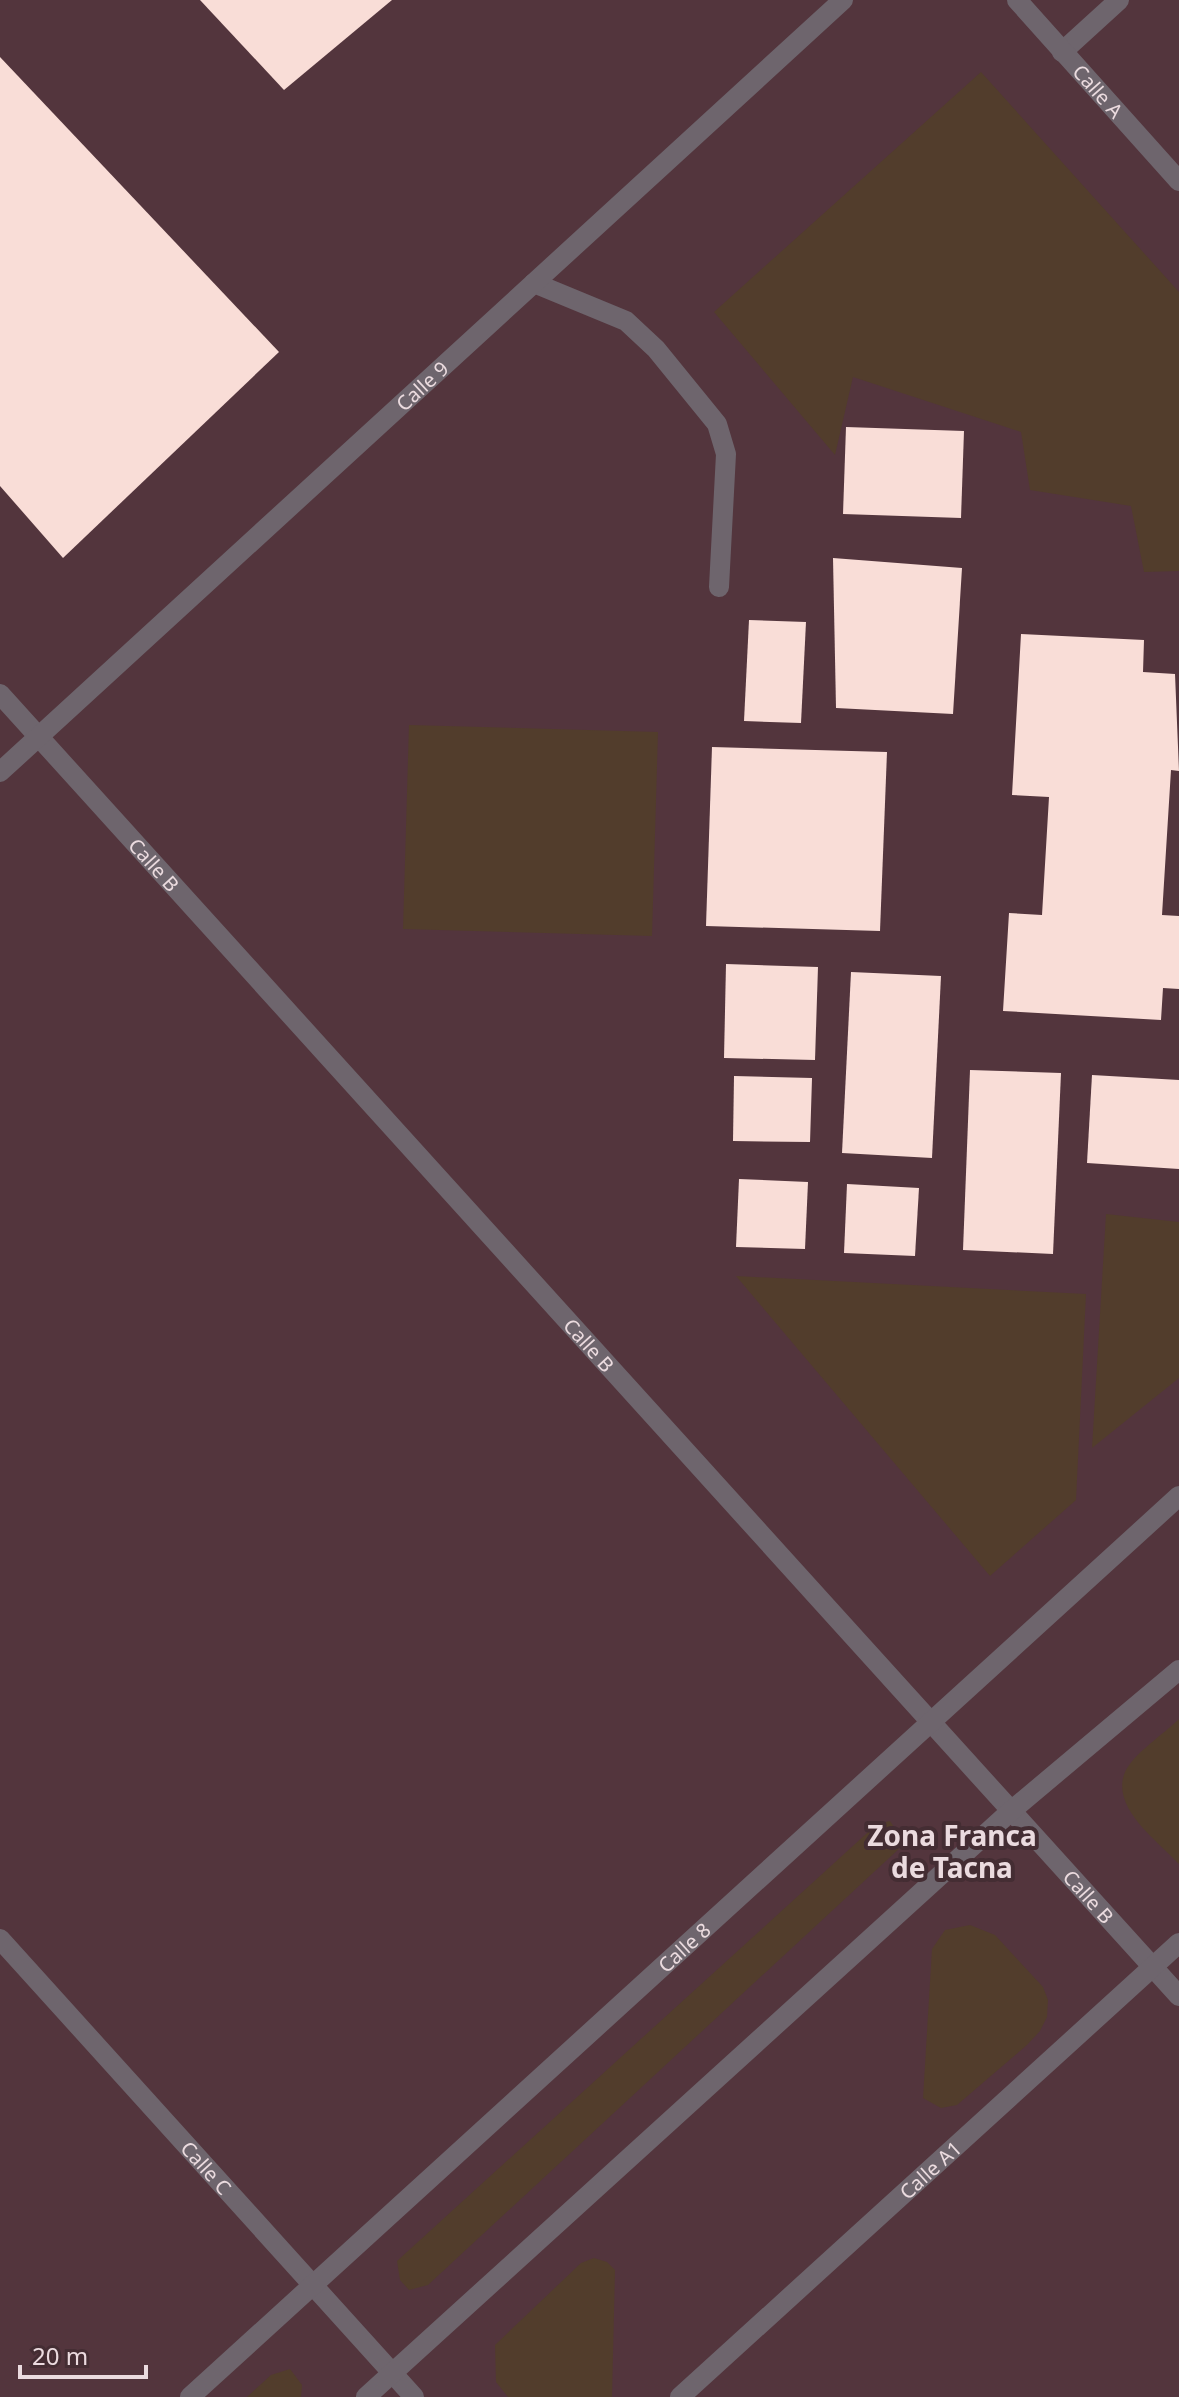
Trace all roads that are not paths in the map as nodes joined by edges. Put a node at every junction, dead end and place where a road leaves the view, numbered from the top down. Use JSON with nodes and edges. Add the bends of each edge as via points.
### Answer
{"nodes":[{"id":1,"x":843,"y":0,"type":"edge"},
{"id":2,"x":1017,"y":0,"type":"edge"},
{"id":3,"x":1119,"y":0,"type":"edge"},
{"id":4,"x":1062,"y":52,"type":"junction"},
{"id":5,"x":1179,"y":181,"type":"edge"},
{"id":6,"x":534,"y":283,"type":"junction"},
{"id":7,"x":719,"y":587,"type":"dead end"},
{"id":8,"x":0,"y":694,"type":"edge"},
{"id":9,"x":38,"y":737,"type":"junction"},
{"id":10,"x":0,"y":772,"type":"edge"},
{"id":11,"x":1179,"y":1496,"type":"edge"},
{"id":12,"x":1179,"y":1670,"type":"edge"},
{"id":13,"x":931,"y":1722,"type":"junction"},
{"id":14,"x":1011,"y":1811,"type":"junction"},
{"id":15,"x":0,"y":1939,"type":"edge"},
{"id":16,"x":1179,"y":1943,"type":"edge"},
{"id":17,"x":1152,"y":1966,"type":"junction"},
{"id":18,"x":1179,"y":1996,"type":"edge"},
{"id":19,"x":313,"y":2284,"type":"junction"},
{"id":20,"x":392,"y":2373,"type":"junction"},
{"id":21,"x":190,"y":2397,"type":"edge"},
{"id":22,"x":366,"y":2397,"type":"edge"},
{"id":23,"x":414,"y":2397,"type":"edge"},
{"id":24,"x":680,"y":2397,"type":"edge"}],
"edges":[{"from":1,"to":6,"type":"street","name":"Calle 9"},
{"from":2,"to":4,"type":"street","name":"Calle A"},
{"from":3,"to":4,"type":"street"},
{"from":4,"to":5,"type":"street","name":"Calle A"},
{"from":6,"to":7,"type":"street","via":[[626,321],[717,424],[726,454]]},
{"from":6,"to":9,"type":"street","name":"Calle 9"},
{"from":8,"to":9,"type":"street","name":"Calle B"},
{"from":9,"to":10,"type":"street","name":"Calle 9"},
{"from":9,"to":13,"type":"street","name":"Calle B"},
{"from":11,"to":13,"type":"street","name":"Calle 8"},
{"from":12,"to":14,"type":"street"},
{"from":13,"to":14,"type":"street","name":"Calle B"},
{"from":13,"to":19,"type":"street","name":"Calle 8"},
{"from":14,"to":17,"type":"street","name":"Calle B"},
{"from":14,"to":20,"type":"street"},
{"from":15,"to":19,"type":"street","name":"Calle C"},
{"from":16,"to":17,"type":"street","name":"Calle A1"},
{"from":17,"to":18,"type":"street","name":"Calle B"},
{"from":17,"to":24,"type":"street","name":"Calle A1"},
{"from":19,"to":20,"type":"street","name":"Calle C"},
{"from":19,"to":21,"type":"street","name":"Calle 8"},
{"from":20,"to":22,"type":"street"},
{"from":20,"to":23,"type":"street","name":"Calle C"}]}
